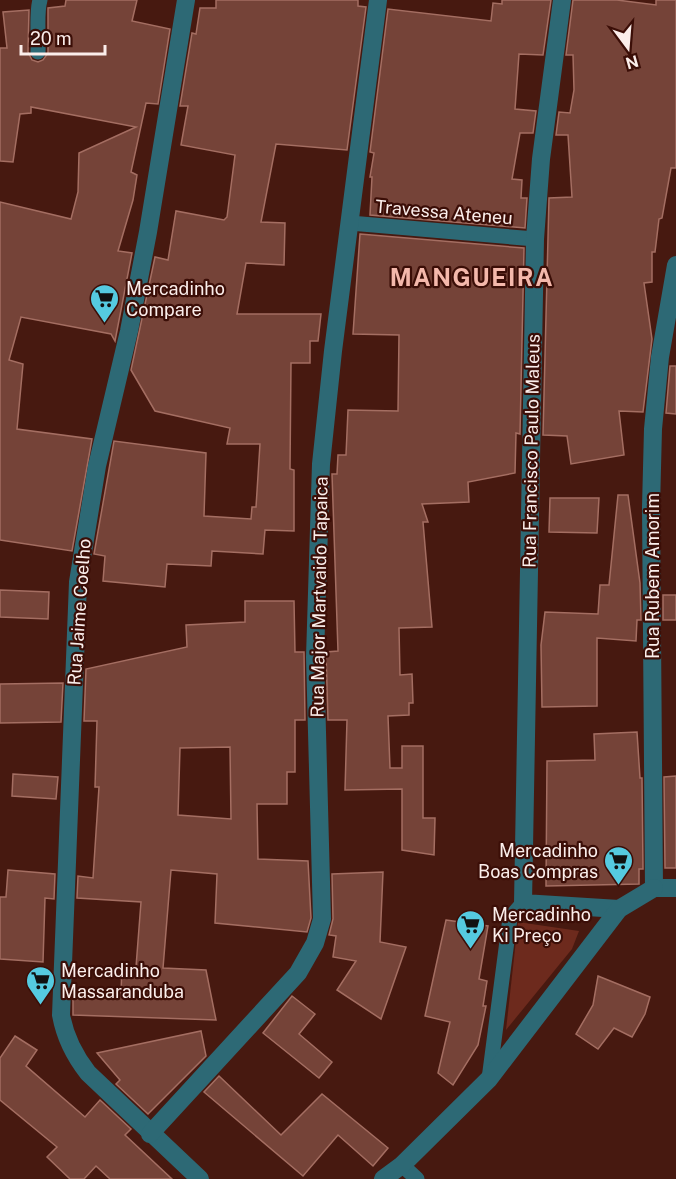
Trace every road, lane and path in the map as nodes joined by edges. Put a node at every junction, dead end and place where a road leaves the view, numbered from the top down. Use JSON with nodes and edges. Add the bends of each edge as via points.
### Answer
{"nodes":[{"id":1,"x":40,"y":0,"type":"edge"},
{"id":2,"x":186,"y":0,"type":"edge"},
{"id":3,"x":378,"y":0,"type":"edge"},
{"id":4,"x":562,"y":0,"type":"edge"},
{"id":5,"x":38,"y":52,"type":"dead end"},
{"id":6,"x":350,"y":223,"type":"junction"},
{"id":7,"x":535,"y":239,"type":"junction"},
{"id":8,"x":676,"y":265,"type":"edge"},
{"id":9,"x":654,"y":888,"type":"junction"},
{"id":10,"x":676,"y":888,"type":"edge"},
{"id":11,"x":523,"y":903,"type":"junction"},
{"id":12,"x":619,"y":909,"type":"junction"},
{"id":13,"x":489,"y":1079,"type":"junction"},
{"id":14,"x":150,"y":1134,"type":"junction"},
{"id":15,"x":402,"y":1165,"type":"junction"},
{"id":16,"x":200,"y":1179,"type":"edge"},
{"id":17,"x":382,"y":1179,"type":"edge"},
{"id":18,"x":417,"y":1179,"type":"edge"}],
"edges":[{"from":1,"to":5,"type":"lane"},
{"from":2,"to":14,"type":"street","name":"Rua Jaime Coelho","via":[[148,232],[97,466],[78,582],[61,1015],[65,1035],[77,1059]]},
{"from":3,"to":6,"type":"street","name":"Rua Major Martvaido Tapaica"},
{"from":4,"to":7,"type":"street","name":"Rua Francisco Paulo Maleus","via":[[541,159]]},
{"from":6,"to":7,"type":"lane","name":"Travessa Ateneu"},
{"from":6,"to":14,"type":"street","name":"Rua Major Martvaido Tapaica","via":[[321,464],[315,669],[322,919],[315,943],[298,973]]},
{"from":7,"to":11,"type":"street","name":"Rua Francisco Paulo Maleus"},
{"from":8,"to":9,"type":"street","name":"Rua Rubem Amorim","via":[[652,429]]},
{"from":9,"to":10,"type":"street"},
{"from":9,"to":12,"type":"street"},
{"from":11,"to":12,"type":"street"},
{"from":11,"to":13,"type":"lane","via":[[510,918]]},
{"from":12,"to":13,"type":"street"},
{"from":13,"to":15,"type":"street"},
{"from":14,"to":16,"type":"street","name":"Rua Jaime Coelho"},
{"from":15,"to":17,"type":"street"},
{"from":15,"to":18,"type":"lane"}]}
